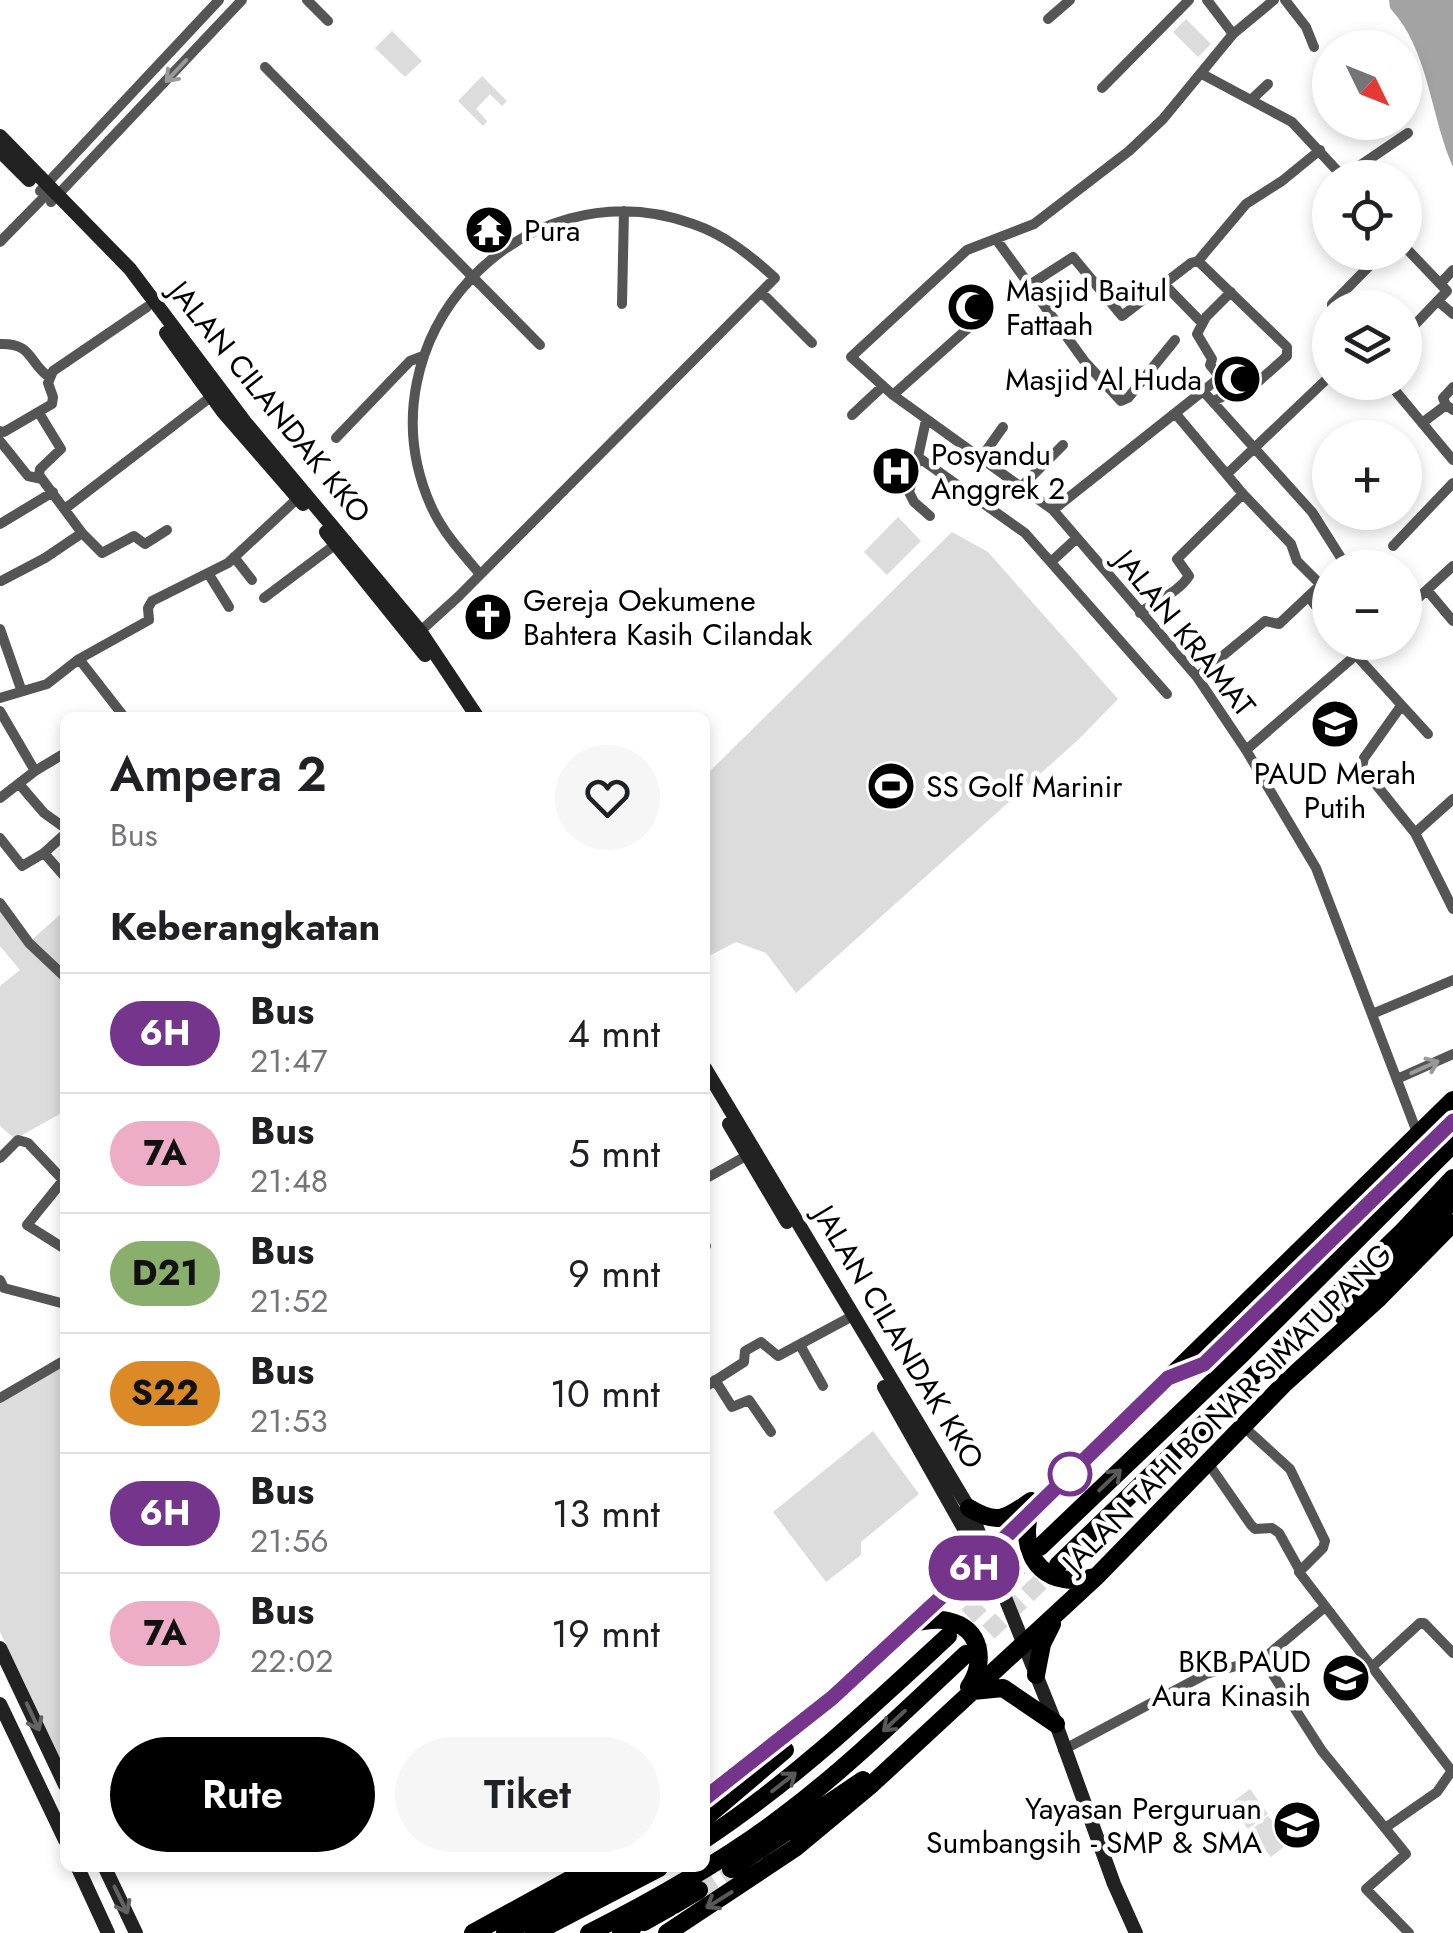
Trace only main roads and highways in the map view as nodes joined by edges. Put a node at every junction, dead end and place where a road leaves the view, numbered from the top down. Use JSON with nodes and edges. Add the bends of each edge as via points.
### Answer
{"nodes":[{"id":1,"x":1453,"y":1100,"type":"edge"},
{"id":2,"x":1453,"y":1121,"type":"edge"},
{"id":3,"x":1453,"y":1144,"type":"edge"},
{"id":4,"x":1453,"y":1178,"type":"edge"},
{"id":5,"x":1453,"y":1200,"type":"edge"},
{"id":6,"x":1453,"y":1224,"type":"edge"},
{"id":7,"x":1168,"y":1378,"type":"junction"},
{"id":8,"x":1282,"y":1386,"type":"junction"},
{"id":9,"x":1059,"y":1485,"type":"junction"},
{"id":10,"x":969,"y":1508,"type":"road end"},
{"id":11,"x":1029,"y":1515,"type":"junction"},
{"id":12,"x":1040,"y":1547,"type":"tunnel mouth"},
{"id":13,"x":1058,"y":1565,"type":"tunnel mouth"},
{"id":14,"x":1096,"y":1577,"type":"junction"},
{"id":15,"x":1060,"y":1611,"type":"junction"},
{"id":16,"x":920,"y":1617,"type":"junction"},
{"id":17,"x":948,"y":1636,"type":"tunnel mouth"},
{"id":18,"x":966,"y":1654,"type":"tunnel mouth"},
{"id":19,"x":1036,"y":1676,"type":"road end"},
{"id":20,"x":972,"y":1691,"type":"junction"},
{"id":21,"x":832,"y":1698,"type":"junction"},
{"id":22,"x":954,"y":1708,"type":"junction"},
{"id":23,"x":1056,"y":1724,"type":"road end"},
{"id":24,"x":906,"y":1754,"type":"junction"},
{"id":25,"x":710,"y":1794,"type":"edge"},
{"id":26,"x":710,"y":1814,"type":"edge"},
{"id":27,"x":710,"y":1836,"type":"edge"},
{"id":28,"x":710,"y":1866,"type":"tunnel mouth"},
{"id":29,"x":731,"y":1869,"type":"tunnel mouth"},
{"id":30,"x":583,"y":1872,"type":"edge"},
{"id":31,"x":618,"y":1872,"type":"edge"},
{"id":32,"x":651,"y":1872,"type":"edge"},
{"id":33,"x":702,"y":1872,"type":"tunnel mouth"},
{"id":34,"x":699,"y":1890,"type":"tunnel mouth"},
{"id":35,"x":633,"y":1927,"type":"edge"},
{"id":36,"x":473,"y":1933,"type":"edge"},
{"id":37,"x":504,"y":1933,"type":"edge"},
{"id":38,"x":534,"y":1933,"type":"edge"},
{"id":39,"x":589,"y":1933,"type":"edge"},
{"id":40,"x":667,"y":1933,"type":"edge"}],
"edges":[{"from":1,"to":7,"type":"highway","name":"JALAN TAHI BONAR SIMATUPANG"},
{"from":2,"to":7,"type":"highway","via":[[1204,1364]]},
{"from":12,"to":3,"type":"highway","one_way":true},
{"from":4,"to":13,"type":"highway"},
{"from":5,"to":8,"type":"highway"},
{"from":6,"to":8,"type":"highway","name":"JALAN TAHI BONAR SIMATUPANG"},
{"from":7,"to":9,"type":"highway","name":"JALAN TAHI BONAR SIMATUPANG"},
{"from":8,"to":14,"type":"highway","name":"JALAN TAHI BONAR SIMATUPANG"},
{"from":9,"to":10,"type":"highway","via":[[1004,1518],[985,1518]]},
{"from":9,"to":11,"type":"highway","name":"JALAN TAHI BONAR SIMATUPANG"},
{"from":11,"to":14,"type":"highway","via":[[1028,1548],[1047,1574],[1078,1582]]},
{"from":11,"to":16,"type":"highway","name":"JALAN TAHI BONAR SIMATUPANG"},
{"from":14,"to":15,"type":"highway","name":"JALAN TAHI BONAR SIMATUPANG"},
{"from":15,"to":19,"type":"highway","via":[[1042,1644]]},
{"from":15,"to":20,"type":"highway","name":"JALAN TAHI BONAR SIMATUPANG"},
{"from":16,"to":21,"type":"highway","name":"JALAN TAHI BONAR SIMATUPANG"},
{"from":16,"to":22,"type":"highway","via":[[960,1624],[979,1647],[979,1668]]},
{"from":27,"to":17,"type":"highway","one_way":true,"via":[[819,1753]]},
{"from":18,"to":28,"type":"highway","one_way":true,"via":[[867,1747]]},
{"from":20,"to":22,"type":"highway","name":"JALAN TAHI BONAR SIMATUPANG"},
{"from":20,"to":23,"type":"highway","via":[[1004,1688]]},
{"from":21,"to":25,"type":"highway","name":"JALAN TAHI BONAR SIMATUPANG"},
{"from":21,"to":26,"type":"highway","via":[[802,1734]]},
{"from":22,"to":24,"type":"highway","name":"JALAN TAHI BONAR SIMATUPANG"},
{"from":24,"to":29,"type":"highway"},
{"from":24,"to":40,"type":"highway","name":"JALAN TAHI BONAR SIMATUPANG","one_way":true,"via":[[795,1848]]},
{"from":30,"to":36,"type":"highway"},
{"from":31,"to":37,"type":"highway"},
{"from":32,"to":38,"type":"highway"},
{"from":33,"to":39,"type":"highway","one_way":true},
{"from":34,"to":35,"type":"highway"}]}
